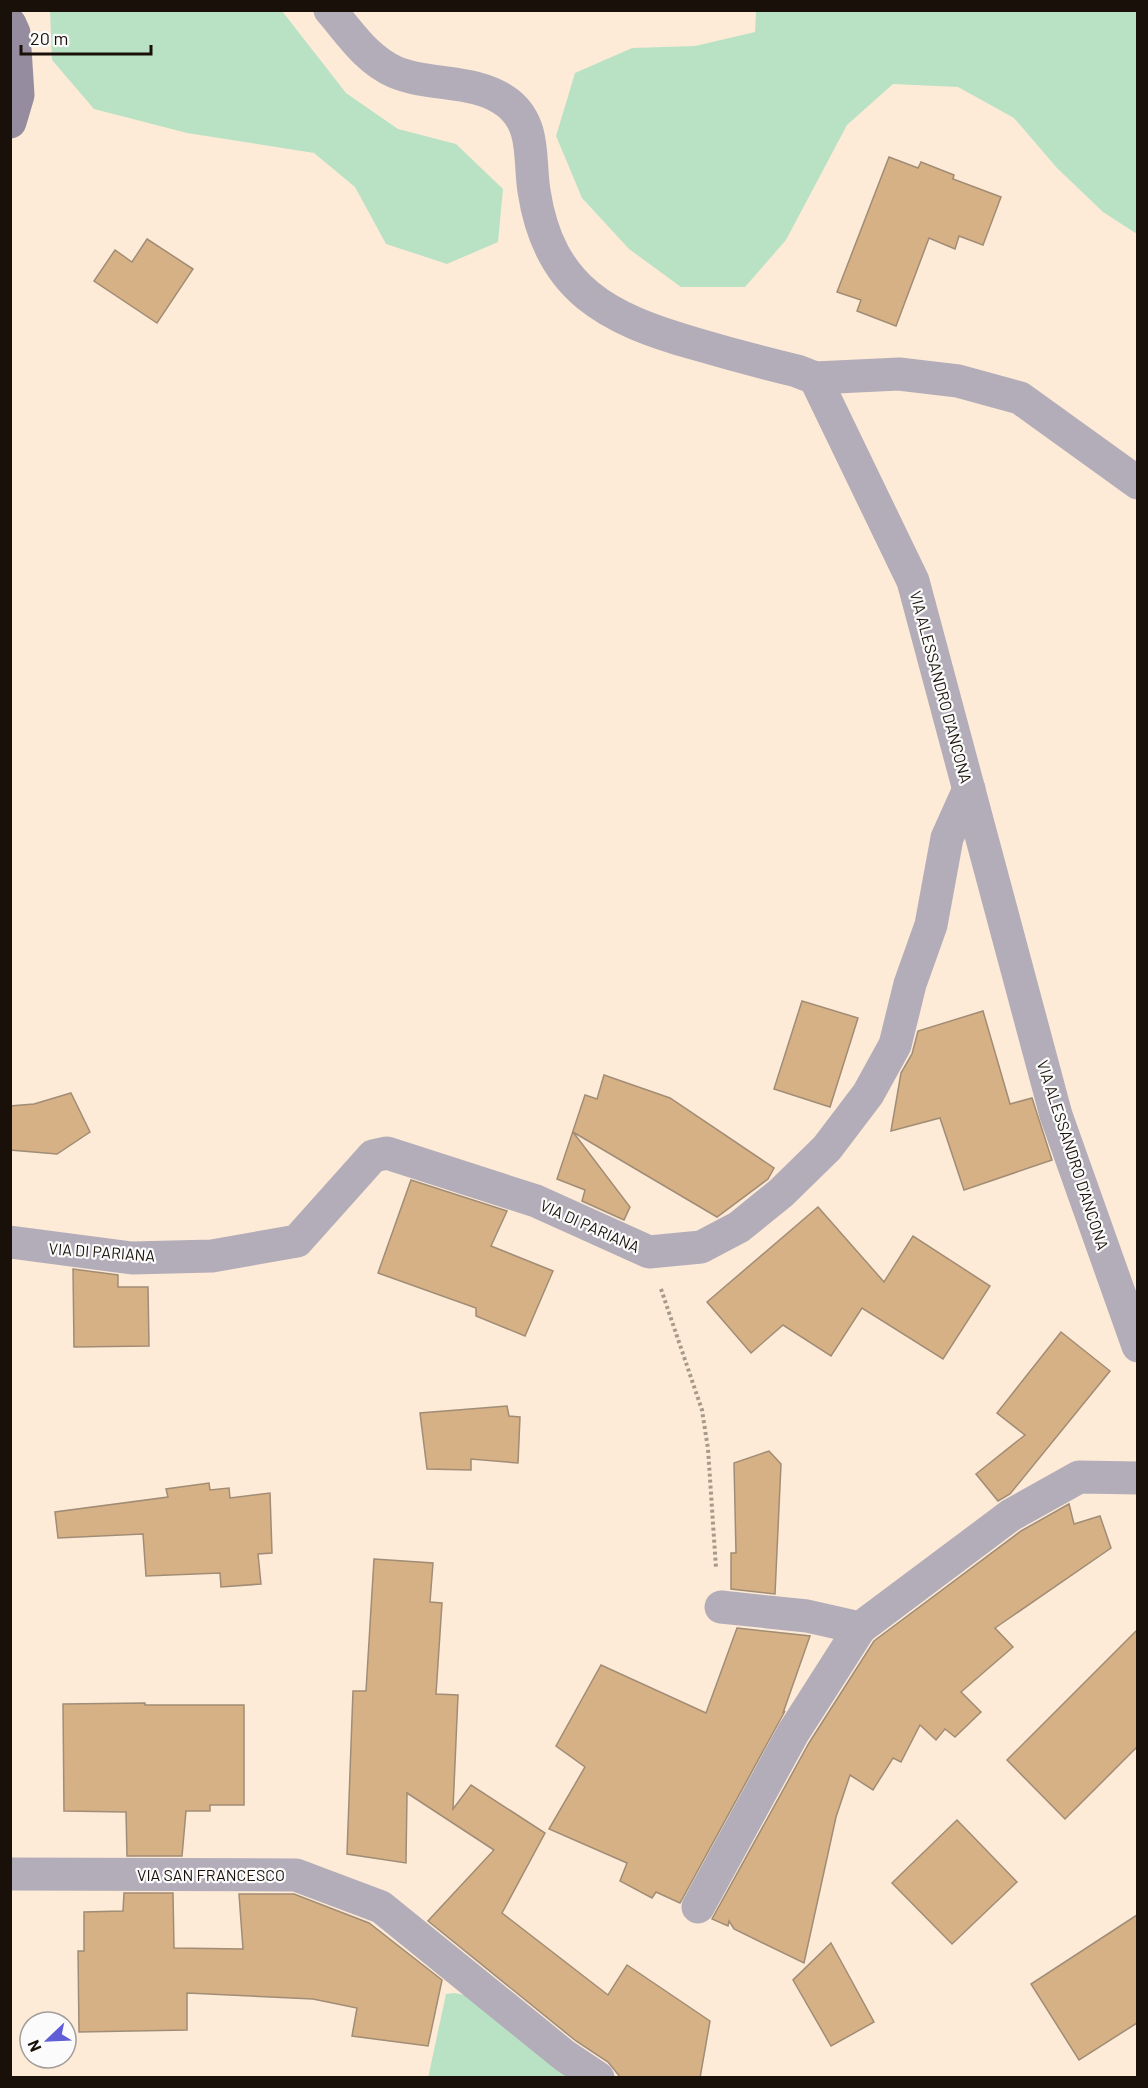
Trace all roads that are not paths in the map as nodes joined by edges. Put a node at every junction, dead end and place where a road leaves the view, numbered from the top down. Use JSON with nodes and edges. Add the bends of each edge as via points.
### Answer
{"nodes":[{"id":1,"x":330,"y":10,"type":"edge"},
{"id":2,"x":10,"y":24,"type":"edge"},
{"id":3,"x":10,"y":122,"type":"edge"},
{"id":4,"x":815,"y":378,"type":"junction"},
{"id":5,"x":1137,"y":483,"type":"edge"},
{"id":6,"x":969,"y":789,"type":"junction"},
{"id":7,"x":10,"y":1242,"type":"edge"},
{"id":8,"x":1137,"y":1347,"type":"edge"},
{"id":9,"x":1137,"y":1478,"type":"edge"},
{"id":10,"x":721,"y":1607,"type":"road end"},
{"id":11,"x":860,"y":1628,"type":"junction"},
{"id":12,"x":10,"y":1874,"type":"edge"},
{"id":13,"x":698,"y":1907,"type":"dead end"},
{"id":14,"x":598,"y":2078,"type":"edge"}],
"edges":[{"from":1,"to":4,"type":"street","via":[[366,55],[393,71],[414,79],[475,88],[506,102],[522,118],[531,145],[535,199],[545,233],[560,266],[582,291],[614,315],[646,328]]},
{"from":2,"to":3,"type":"street","via":[[18,95]]},
{"from":4,"to":5,"type":"street","via":[[899,374],[958,381],[1020,398]]},
{"from":4,"to":6,"type":"street","name":"VIA ALESSANDRO D'ANCONA","via":[[913,581]]},
{"from":6,"to":7,"type":"street","name":"VIA DI PARIANA","via":[[947,837],[931,925],[910,984],[895,1045],[868,1094],[827,1148],[781,1193],[739,1227],[701,1247],[649,1252],[536,1201],[387,1153],[373,1156],[297,1241],[212,1256],[132,1258]]},
{"from":6,"to":8,"type":"street","name":"VIA ALESSANDRO D'ANCONA","via":[[1056,1115]]},
{"from":9,"to":11,"type":"street","via":[[1079,1477],[1011,1515]]},
{"from":10,"to":11,"type":"street","via":[[807,1616]]},
{"from":11,"to":13,"type":"street","via":[[793,1733]]},
{"from":12,"to":14,"type":"street","name":"VIA SAN FRANCESCO","via":[[296,1875],[381,1907],[565,2056]]}]}
